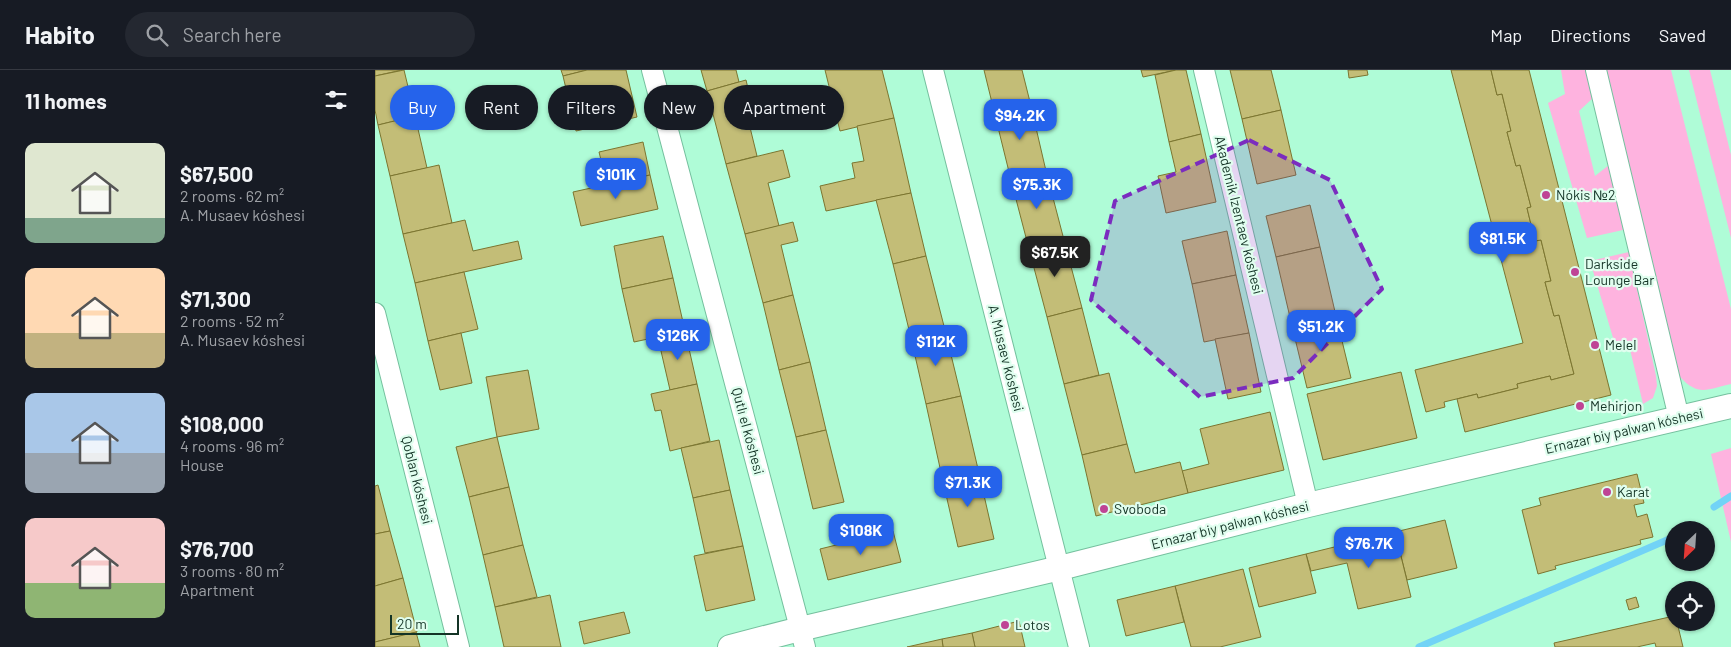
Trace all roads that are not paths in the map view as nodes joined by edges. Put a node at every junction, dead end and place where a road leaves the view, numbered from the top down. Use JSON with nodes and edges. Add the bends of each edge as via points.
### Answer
{"nodes":[{"id":1,"x":652,"y":70,"type":"edge"},
{"id":2,"x":933,"y":70,"type":"edge"},
{"id":3,"x":1204,"y":70,"type":"edge"},
{"id":4,"x":1596,"y":70,"type":"edge"},
{"id":5,"x":375,"y":313,"type":"edge"},
{"id":6,"x":1731,"y":406,"type":"edge"},
{"id":7,"x":1679,"y":418,"type":"junction"},
{"id":8,"x":1308,"y":505,"type":"junction"},
{"id":9,"x":1060,"y":568,"type":"junction"},
{"id":10,"x":802,"y":638,"type":"edge"},
{"id":11,"x":459,"y":647,"type":"edge"},
{"id":12,"x":730,"y":647,"type":"edge"},
{"id":13,"x":1079,"y":647,"type":"edge"}],
"edges":[{"from":1,"to":10,"type":"street","name":"Qutlı el kóshesi"},
{"from":2,"to":9,"type":"street","name":"A. Musaev kóshesi"},
{"from":3,"to":8,"type":"street","name":"Akademik Izentaev kóshesi"},
{"from":4,"to":7,"type":"street"},
{"from":5,"to":11,"type":"street","name":"Qoblan kóshesi"},
{"from":6,"to":7,"type":"street","name":"Ernazar biy palwan kóshesi"},
{"from":7,"to":8,"type":"street","name":"Ernazar biy palwan kóshesi"},
{"from":8,"to":9,"type":"street","name":"Ernazar biy palwan kóshesi"},
{"from":9,"to":10,"type":"street","name":"Ernazar biy palwan kóshesi"},
{"from":9,"to":13,"type":"street","name":"A. Musaev kóshesi"},
{"from":10,"to":12,"type":"street","name":"Ernazar biy palwan kóshesi"}]}
